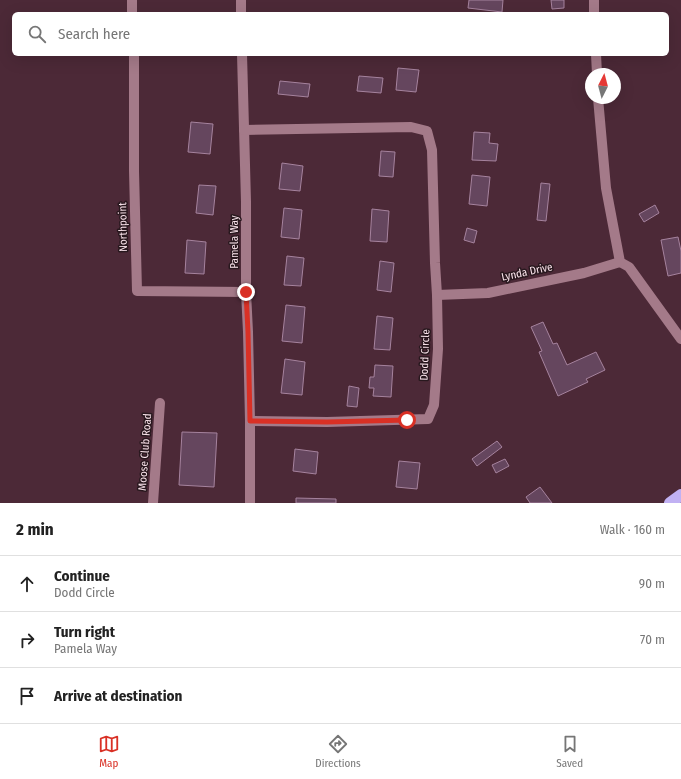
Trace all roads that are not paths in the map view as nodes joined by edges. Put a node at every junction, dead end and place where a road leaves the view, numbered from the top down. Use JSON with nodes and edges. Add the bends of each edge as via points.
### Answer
{"nodes":[{"id":1,"x":132,"y":0,"type":"edge"},
{"id":2,"x":241,"y":0,"type":"edge"},
{"id":3,"x":594,"y":0,"type":"edge"},
{"id":4,"x":132,"y":12,"type":"edge"},
{"id":5,"x":242,"y":12,"type":"edge"},
{"id":6,"x":594,"y":12,"type":"edge"},
{"id":7,"x":134,"y":56,"type":"edge"},
{"id":8,"x":242,"y":56,"type":"edge"},
{"id":9,"x":596,"y":56,"type":"edge"},
{"id":10,"x":597,"y":68,"type":"edge"},
{"id":11,"x":599,"y":104,"type":"edge"},
{"id":12,"x":244,"y":130,"type":"junction"},
{"id":13,"x":620,"y":262,"type":"junction"},
{"id":14,"x":246,"y":292,"type":"junction"},
{"id":15,"x":438,"y":295,"type":"junction"},
{"id":16,"x":681,"y":339,"type":"edge"},
{"id":17,"x":160,"y":403,"type":"dead end"},
{"id":18,"x":250,"y":421,"type":"junction"},
{"id":19,"x":681,"y":495,"type":"edge"},
{"id":20,"x":153,"y":503,"type":"edge"},
{"id":21,"x":250,"y":503,"type":"edge"},
{"id":22,"x":670,"y":503,"type":"edge"}],
"edges":[{"from":1,"to":4,"type":"street"},
{"from":2,"to":5,"type":"street"},
{"from":3,"to":6,"type":"street"},
{"from":7,"to":14,"type":"street","name":"Northpoint","via":[[137,291]]},
{"from":8,"to":12,"type":"street","name":"Pamela Way"},
{"from":9,"to":10,"type":"street"},
{"from":11,"to":13,"type":"street","via":[[606,188]]},
{"from":12,"to":14,"type":"street","name":"Pamela Way"},
{"from":12,"to":15,"type":"street","name":"Dodd Circle","via":[[411,127],[427,131],[432,150]]},
{"from":13,"to":15,"type":"street","name":"Lynda Drive","via":[[584,273],[488,293]]},
{"from":13,"to":16,"type":"street","via":[[629,267]]},
{"from":14,"to":18,"type":"street","name":"Pamela Way"},
{"from":15,"to":18,"type":"street","name":"Dodd Circle","via":[[434,405],[428,419]]},
{"from":17,"to":20,"type":"street","name":"Moose Club Road"},
{"from":18,"to":21,"type":"street","name":"Pamela Way"},
{"from":19,"to":22,"type":"highway"}]}
